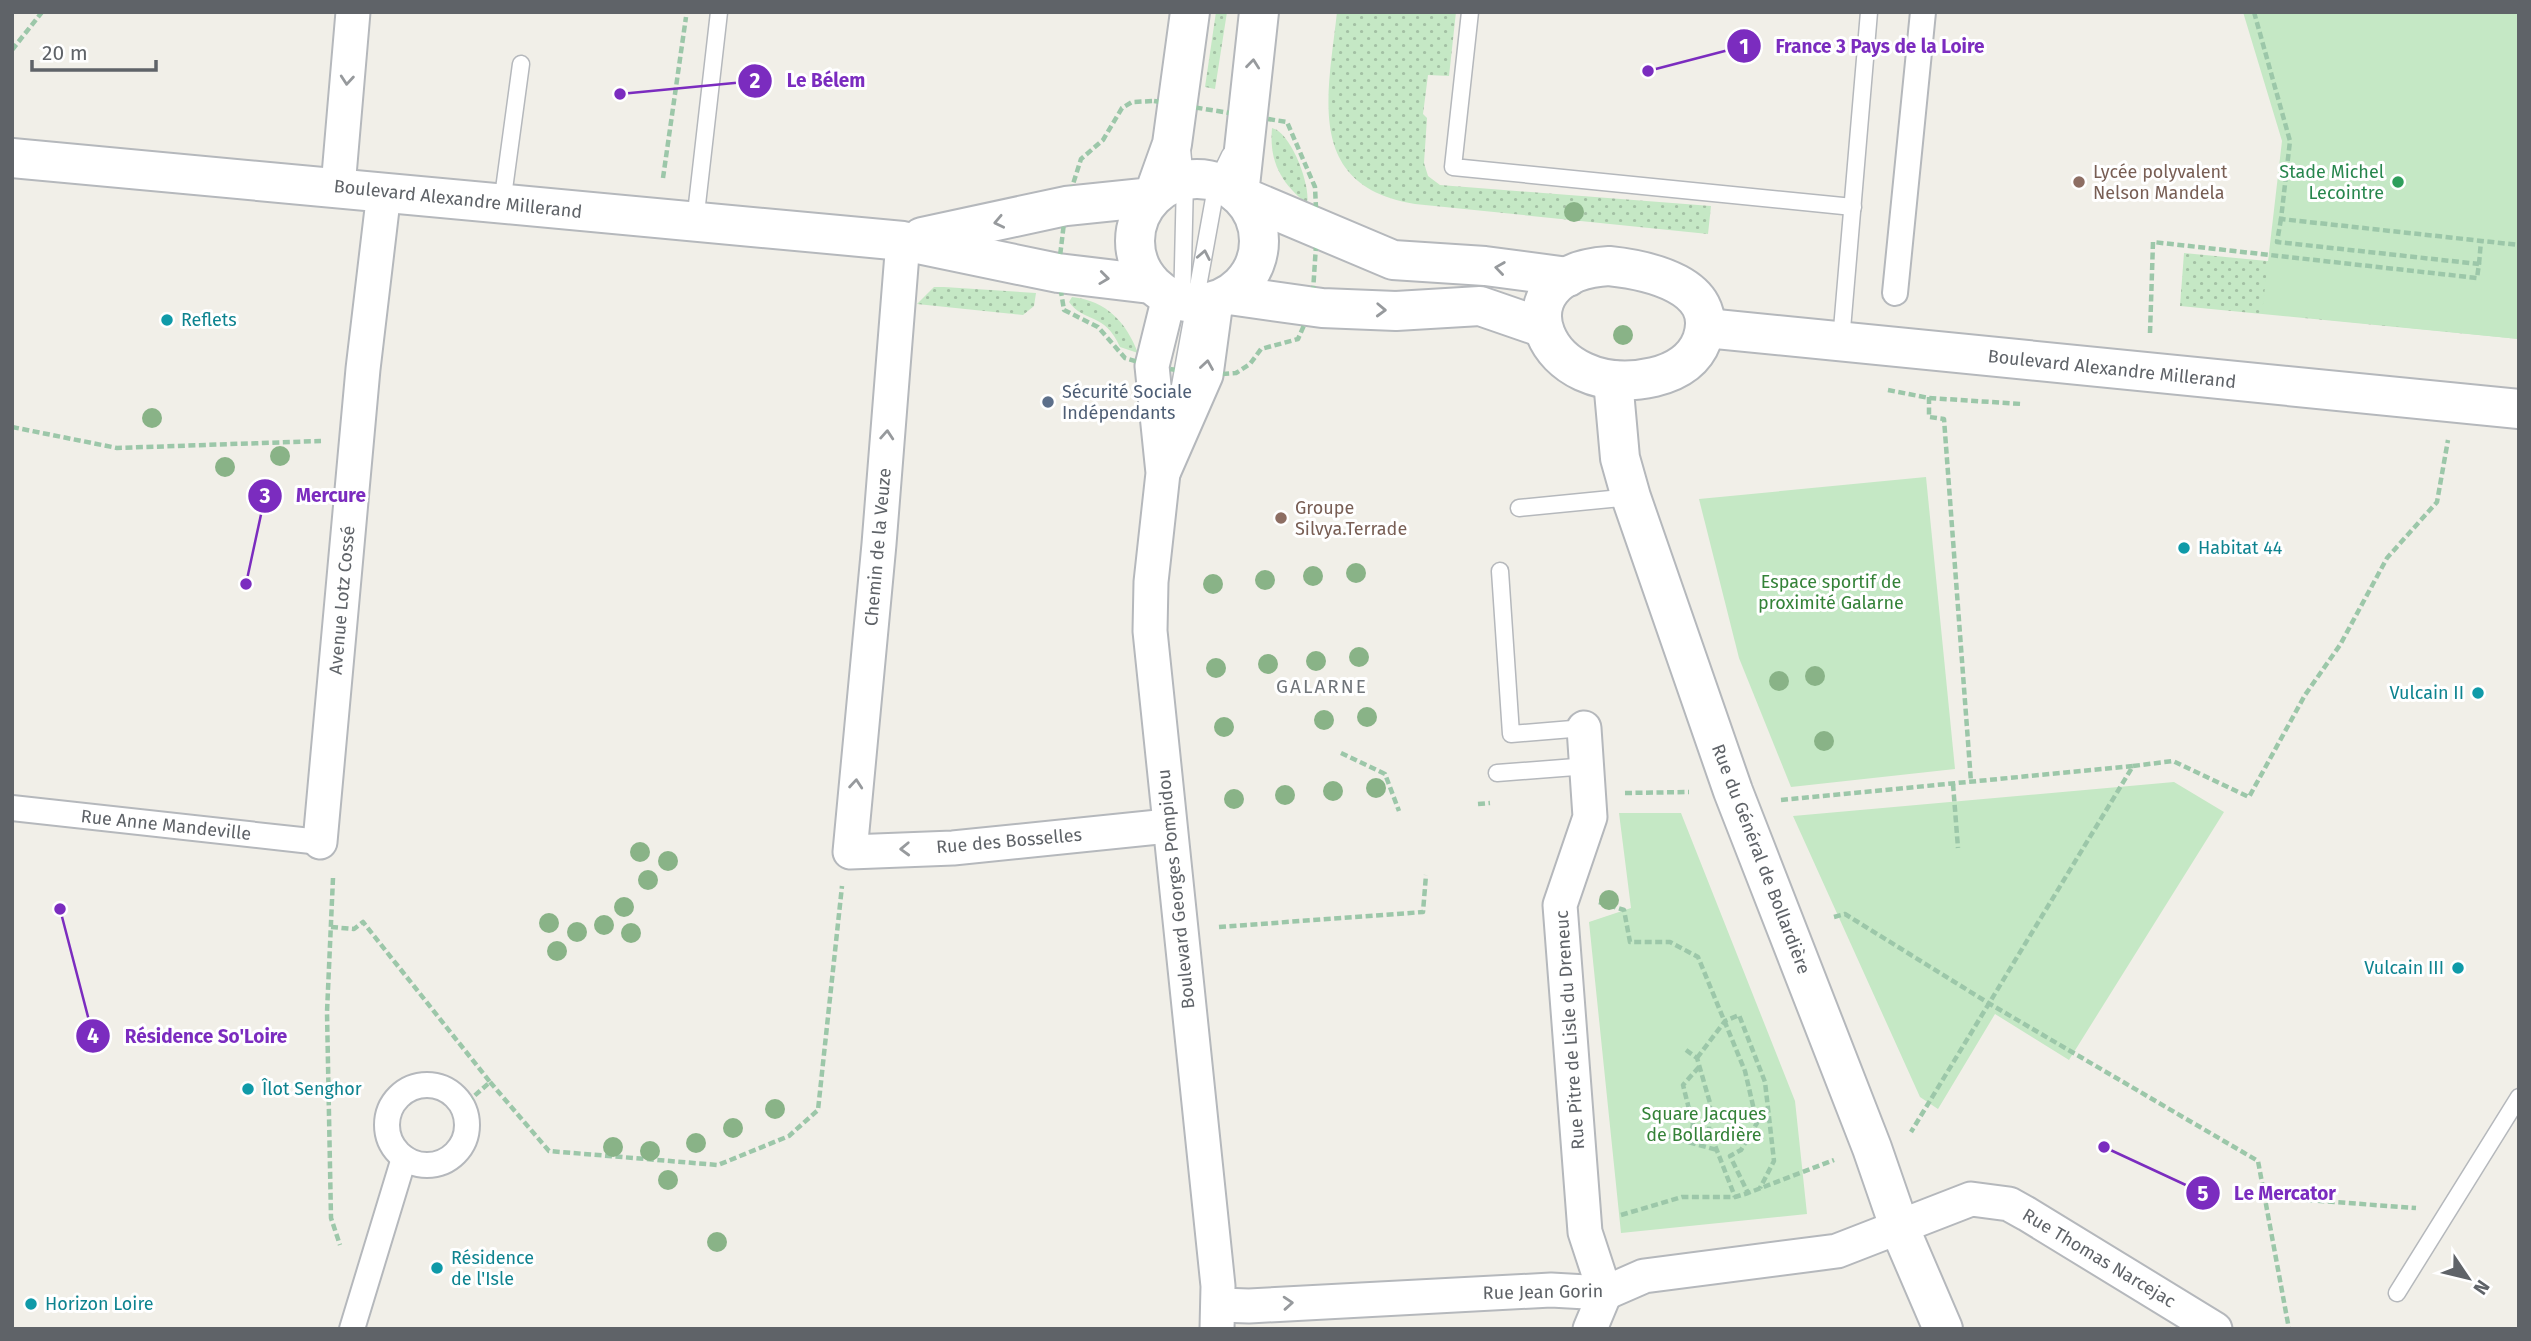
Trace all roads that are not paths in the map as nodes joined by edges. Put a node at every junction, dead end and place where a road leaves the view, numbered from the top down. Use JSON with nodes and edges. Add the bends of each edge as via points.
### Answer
{"nodes":[{"id":1,"x":353,"y":12,"type":"edge"},
{"id":2,"x":719,"y":12,"type":"edge"},
{"id":3,"x":1190,"y":12,"type":"edge"},
{"id":4,"x":1258,"y":12,"type":"edge"},
{"id":5,"x":1470,"y":12,"type":"edge"},
{"id":6,"x":1869,"y":12,"type":"edge"},
{"id":7,"x":1923,"y":12,"type":"edge"},
{"id":8,"x":521,"y":64,"type":"dead end"},
{"id":9,"x":12,"y":158,"type":"edge"},
{"id":10,"x":338,"y":187,"type":"junction"},
{"id":11,"x":1199,"y":189,"type":"junction"},
{"id":12,"x":384,"y":192,"type":"junction"},
{"id":13,"x":502,"y":205,"type":"junction"},
{"id":14,"x":1853,"y":207,"type":"junction"},
{"id":15,"x":695,"y":224,"type":"junction"},
{"id":16,"x":903,"y":241,"type":"junction"},
{"id":17,"x":1568,"y":277,"type":"junction"},
{"id":18,"x":1895,"y":293,"type":"dead end"},
{"id":19,"x":1190,"y":297,"type":"junction"},
{"id":20,"x":1541,"y":327,"type":"junction"},
{"id":21,"x":1706,"y":328,"type":"junction"},
{"id":22,"x":1841,"y":342,"type":"junction"},
{"id":23,"x":1613,"y":380,"type":"junction"},
{"id":24,"x":2519,"y":409,"type":"edge"},
{"id":25,"x":1163,"y":473,"type":"junction"},
{"id":26,"x":1631,"y":497,"type":"junction"},
{"id":27,"x":1519,"y":508,"type":"dead end"},
{"id":28,"x":1500,"y":571,"type":"dead end"},
{"id":29,"x":1584,"y":727,"type":"joint"},
{"id":30,"x":1497,"y":774,"type":"dead end"},
{"id":31,"x":1588,"y":780,"type":"junction"},
{"id":32,"x":12,"y":808,"type":"edge"},
{"id":33,"x":1168,"y":826,"type":"junction"},
{"id":34,"x":320,"y":842,"type":"joint"},
{"id":35,"x":850,"y":852,"type":"joint"},
{"id":36,"x":2519,"y":1097,"type":"edge"},
{"id":37,"x":404,"y":1158,"type":"junction"},
{"id":38,"x":1900,"y":1229,"type":"junction"},
{"id":39,"x":1605,"y":1293,"type":"junction"},
{"id":40,"x":2397,"y":1293,"type":"dead end"},
{"id":41,"x":1224,"y":1321,"type":"edge"},
{"id":42,"x":352,"y":1329,"type":"edge"},
{"id":43,"x":1590,"y":1329,"type":"edge"},
{"id":44,"x":1943,"y":1329,"type":"edge"},
{"id":45,"x":2215,"y":1329,"type":"edge"}],
"edges":[{"from":1,"to":10,"type":"street","one_way":true},
{"from":2,"to":15,"type":"lane"},
{"from":3,"to":11,"type":"street","via":[[1170,152]]},
{"from":11,"to":4,"type":"street","one_way":true,"via":[[1248,116]]},
{"from":5,"to":14,"type":"lane","via":[[1453,167]]},
{"from":6,"to":14,"type":"lane"},
{"from":7,"to":18,"type":"street"},
{"from":8,"to":13,"type":"lane"},
{"from":9,"to":10,"type":"street","name":"Boulevard Alexandre Millerand"},
{"from":10,"to":12,"type":"street","name":"Boulevard Alexandre Millerand"},
{"from":11,"to":16,"type":"street","name":"Boulevard Alexandre Millerand","one_way":true,"via":[[1066,206]]},
{"from":17,"to":11,"type":"street","one_way":true,"via":[[1394,260]]},
{"from":19,"to":11,"type":"lane","one_way":true},
{"from":11,"to":19,"type":"street","via":[[1136,224],[1134,245],[1139,266]]},
{"from":11,"to":19,"type":"street","via":[[1254,216],[1258,254],[1247,277]]},
{"from":12,"to":13,"type":"street","name":"Boulevard Alexandre Millerand"},
{"from":12,"to":34,"type":"street","name":"Avenue Lotz Cossé"},
{"from":13,"to":15,"type":"street","name":"Boulevard Alexandre Millerand"},
{"from":14,"to":22,"type":"lane"},
{"from":15,"to":16,"type":"street","name":"Boulevard Alexandre Millerand"},
{"from":16,"to":19,"type":"street","name":"Boulevard Alexandre Millerand","one_way":true},
{"from":35,"to":16,"type":"street","name":"Chemin de la Veuze","one_way":true},
{"from":17,"to":20,"type":"street","via":[[1550,292]]},
{"from":17,"to":21,"type":"street","via":[[1593,267],[1652,272],[1687,292],[1700,306]]},
{"from":19,"to":20,"type":"street","name":"Boulevard Alexandre Millerand","one_way":true,"via":[[1396,311],[1480,306]]},
{"from":19,"to":25,"type":"street","name":"Boulevard Georges Pompidou","via":[[1167,368]]},
{"from":25,"to":19,"type":"street","name":"Boulevard Georges Pompidou","one_way":true,"via":[[1206,375]]},
{"from":20,"to":23,"type":"street","via":[[1552,348],[1573,367]]},
{"from":21,"to":22,"type":"street","name":"Boulevard Alexandre Millerand"},
{"from":21,"to":23,"type":"street","via":[[1699,349],[1686,363],[1649,378]]},
{"from":22,"to":24,"type":"street","name":"Boulevard Alexandre Millerand"},
{"from":23,"to":26,"type":"street","name":"Rue du Général de Bollardière","via":[[1620,458]]},
{"from":25,"to":33,"type":"street","name":"Boulevard Georges Pompidou","via":[[1150,631]]},
{"from":26,"to":27,"type":"lane"},
{"from":26,"to":38,"type":"street","name":"Rue du Général de Bollardière","via":[[1733,791]]},
{"from":28,"to":29,"type":"lane","via":[[1511,734]]},
{"from":29,"to":31,"type":"street","name":"Rue Pitre de Lisle du Dreneuc"},
{"from":30,"to":31,"type":"lane"},
{"from":31,"to":39,"type":"street","name":"Rue Pitre de Lisle du Dreneuc","via":[[1590,817],[1560,905],[1585,1232]]},
{"from":32,"to":34,"type":"street","name":"Rue Anne Mandeville"},
{"from":33,"to":35,"type":"street","name":"Rue des Bosselles","one_way":true,"via":[[953,848]]},
{"from":33,"to":41,"type":"street","name":"Boulevard Georges Pompidou"},
{"from":36,"to":40,"type":"lane"},
{"from":37,"to":37,"type":"street","via":[[431,1166],[455,1155],[467,1135],[468,1123],[454,1095],[437,1086],[402,1093],[392,1106],[387,1125],[392,1145]]},
{"from":37,"to":42,"type":"street"},
{"from":38,"to":39,"type":"street","name":"Rue Jean Gorin","via":[[1837,1251],[1644,1276]]},
{"from":38,"to":44,"type":"street","name":"Rue du Général de Bollardière"},
{"from":38,"to":45,"type":"street","name":"Rue Thomas Narcejac","via":[[1971,1199],[2009,1204]]},
{"from":41,"to":39,"type":"street","name":"Rue Jean Gorin","one_way":true,"via":[[1249,1306],[1551,1290]]},
{"from":39,"to":43,"type":"street"}]}
